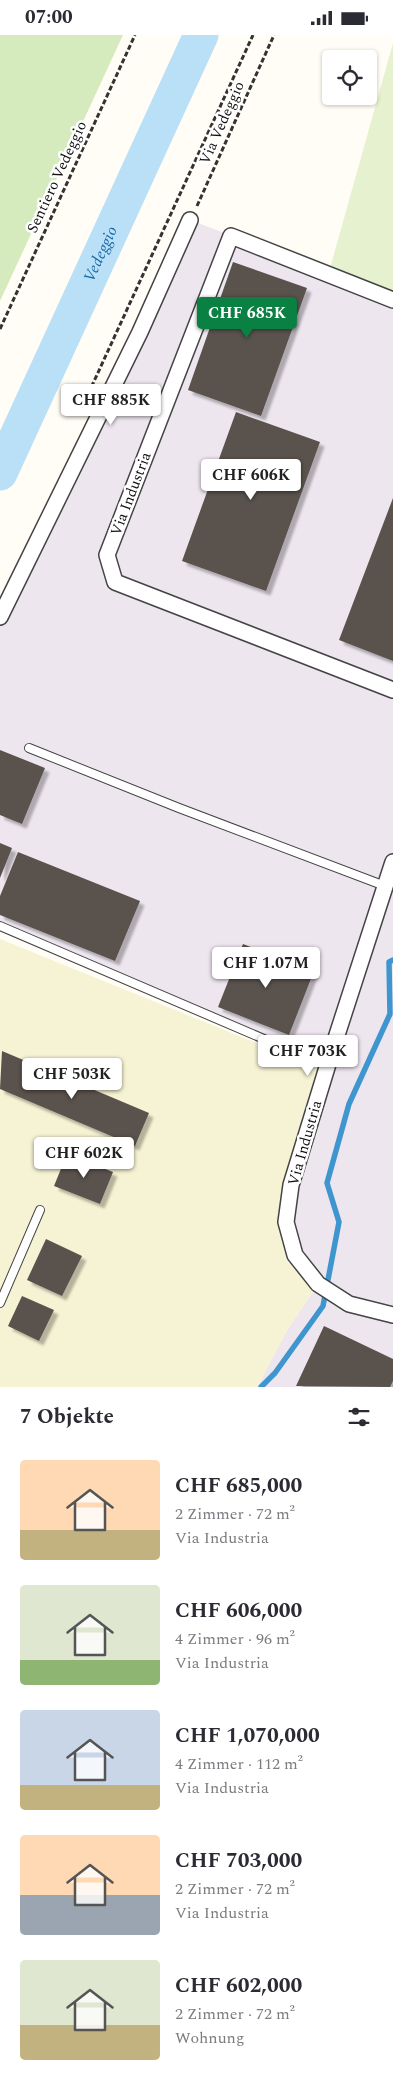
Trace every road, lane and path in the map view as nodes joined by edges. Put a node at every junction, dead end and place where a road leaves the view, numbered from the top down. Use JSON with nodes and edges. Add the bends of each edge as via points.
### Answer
{"nodes":[{"id":1,"x":135,"y":35,"type":"edge"},
{"id":2,"x":253,"y":35,"type":"edge"},
{"id":3,"x":274,"y":35,"type":"edge"},
{"id":4,"x":190,"y":221,"type":"joint"},
{"id":5,"x":393,"y":301,"type":"edge"},
{"id":6,"x":0,"y":329,"type":"edge"},
{"id":7,"x":75,"y":423,"type":"dead end"},
{"id":8,"x":0,"y":617,"type":"edge"},
{"id":9,"x":393,"y":690,"type":"edge"},
{"id":10,"x":29,"y":748,"type":"dead end"},
{"id":11,"x":393,"y":862,"type":"edge"},
{"id":12,"x":385,"y":886,"type":"junction"},
{"id":13,"x":0,"y":926,"type":"edge"},
{"id":14,"x":327,"y":1066,"type":"junction"},
{"id":15,"x":40,"y":1210,"type":"dead end"},
{"id":16,"x":0,"y":1303,"type":"edge"},
{"id":17,"x":393,"y":1315,"type":"edge"}],
"edges":[{"from":1,"to":6,"type":"path","name":"Sentiero Vedeggio"},
{"from":2,"to":7,"type":"path"},
{"from":3,"to":4,"type":"path","name":"Via Vedeggio"},
{"from":4,"to":8,"type":"street","via":[[140,332]]},
{"from":5,"to":9,"type":"street","name":"Via Industria","via":[[231,236],[108,555],[115,582]]},
{"from":10,"to":12,"type":"lane"},
{"from":11,"to":12,"type":"street","name":"Via Industria"},
{"from":12,"to":14,"type":"street","name":"Via Industria"},
{"from":13,"to":14,"type":"lane"},
{"from":14,"to":17,"type":"street","name":"Via Industria","via":[[291,1185],[286,1222],[295,1255],[318,1284],[348,1304]]},
{"from":15,"to":16,"type":"lane"}]}
